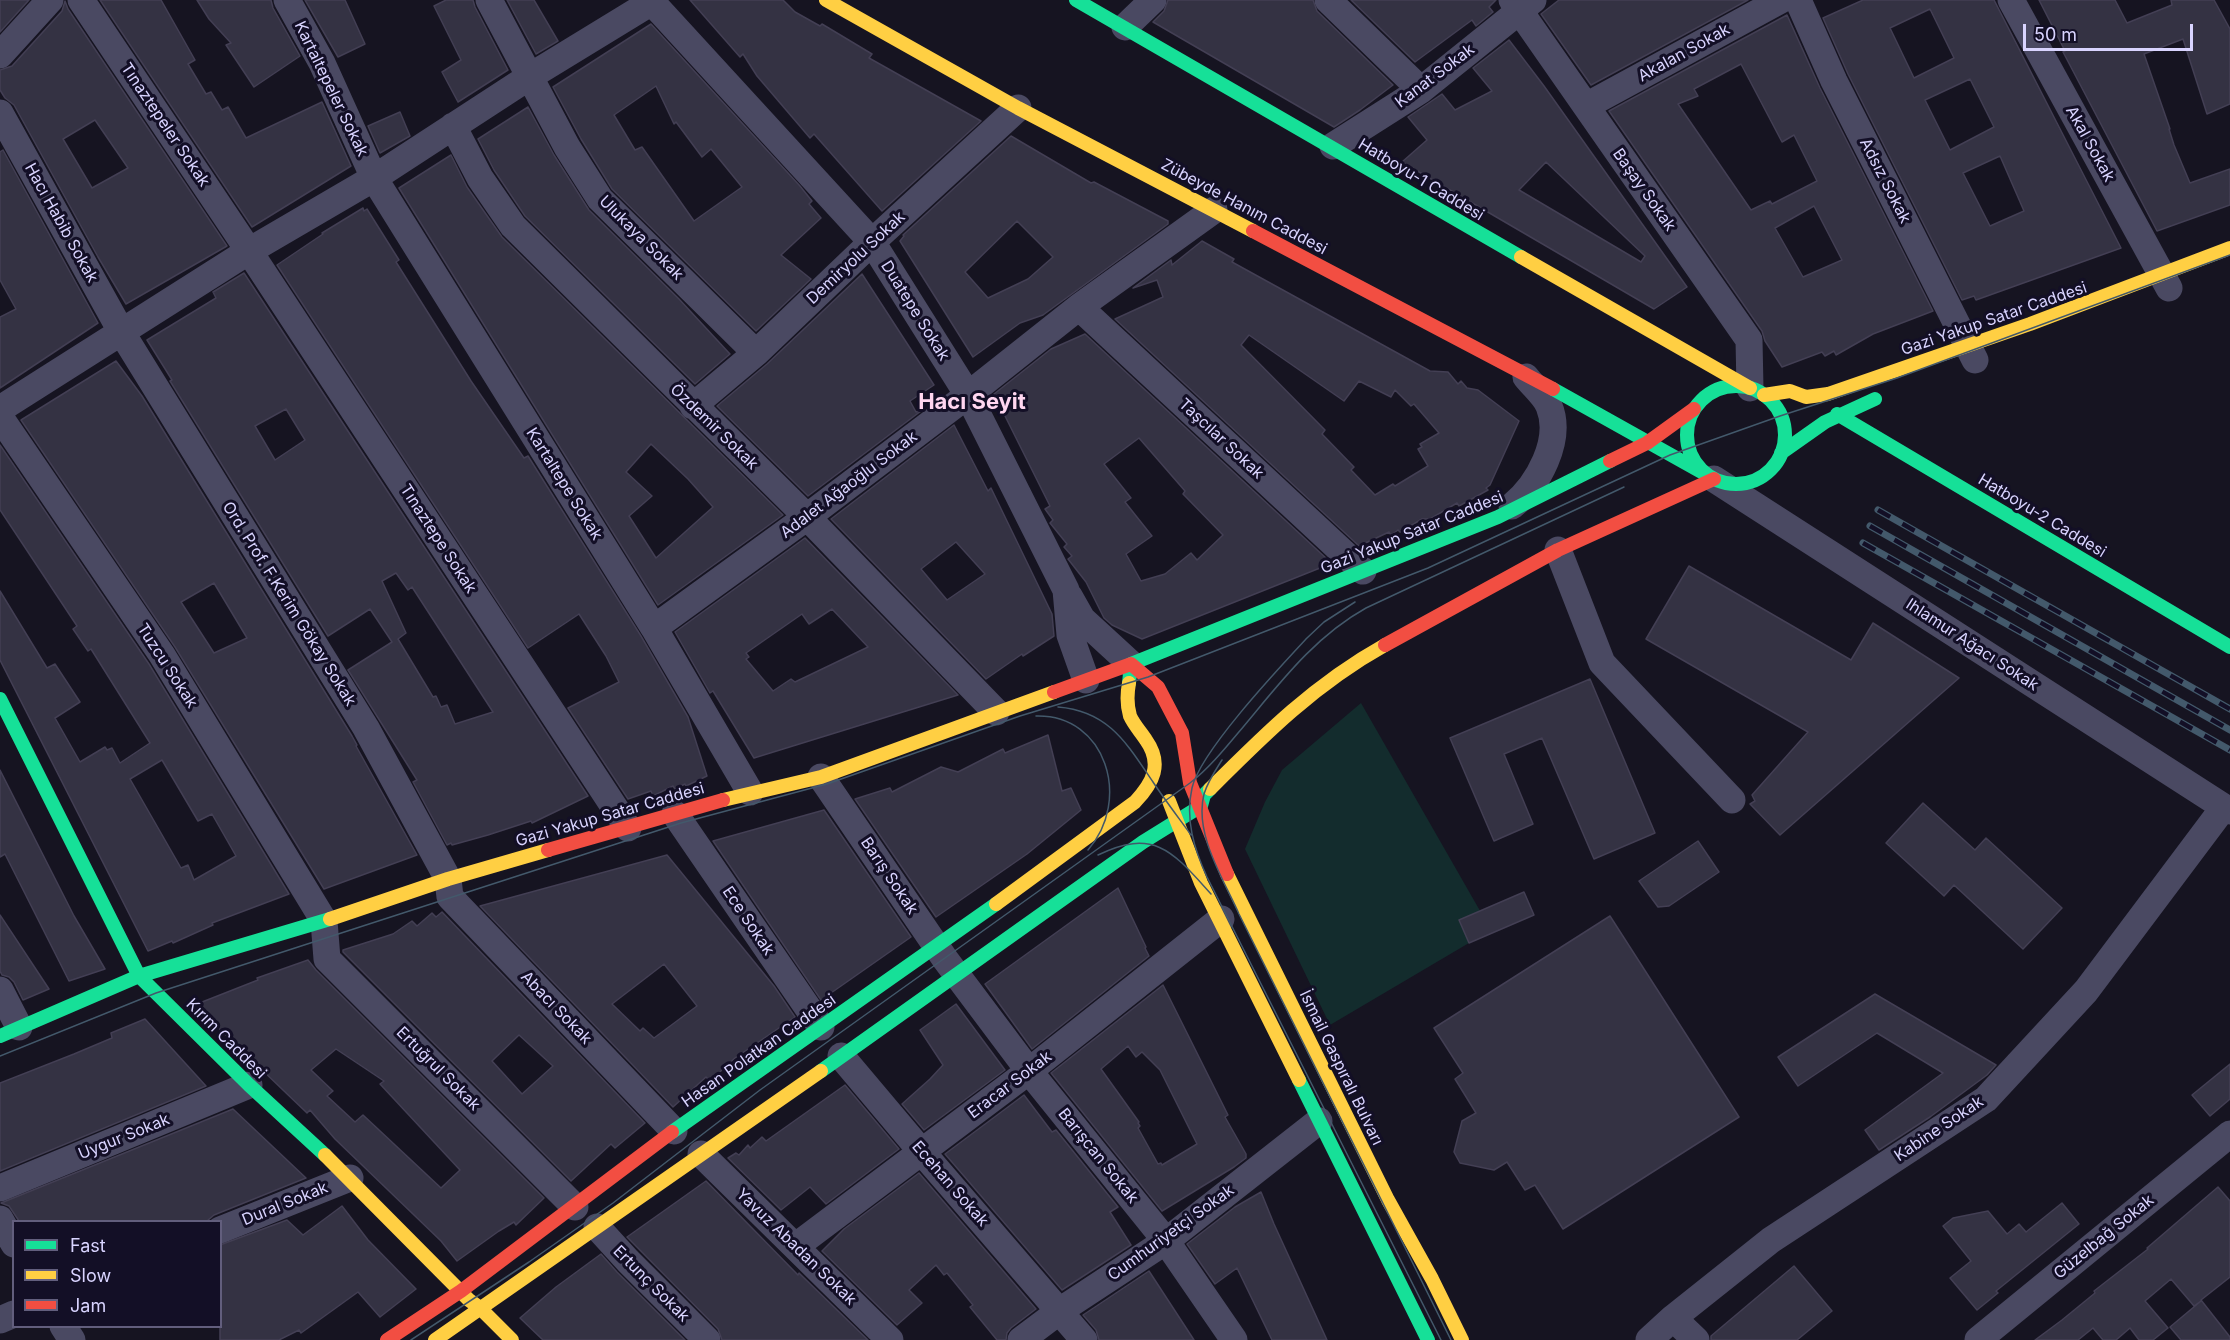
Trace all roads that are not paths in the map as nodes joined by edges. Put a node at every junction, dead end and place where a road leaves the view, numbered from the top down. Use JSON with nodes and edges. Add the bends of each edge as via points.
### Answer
{"nodes":[{"id":1,"x":50,"y":0,"type":"edge"},
{"id":2,"x":81,"y":0,"type":"edge"},
{"id":3,"x":286,"y":0,"type":"edge"},
{"id":4,"x":489,"y":0,"type":"edge"},
{"id":5,"x":826,"y":0,"type":"edge"},
{"id":6,"x":1076,"y":0,"type":"edge"},
{"id":7,"x":1153,"y":0,"type":"edge"},
{"id":8,"x":1328,"y":0,"type":"edge"},
{"id":9,"x":1781,"y":0,"type":"edge"},
{"id":10,"x":1798,"y":0,"type":"edge"},
{"id":11,"x":2011,"y":0,"type":"edge"},
{"id":12,"x":652,"y":1,"type":"edge"},
{"id":13,"x":1522,"y":4,"type":"edge"},
{"id":14,"x":1125,"y":27,"type":"junction"},
{"id":15,"x":0,"y":55,"type":"edge"},
{"id":16,"x":529,"y":77,"type":"junction"},
{"id":17,"x":1421,"y":90,"type":"junction"},
{"id":18,"x":1586,"y":106,"type":"junction"},
{"id":19,"x":1018,"y":108,"type":"junction"},
{"id":20,"x":0,"y":113,"type":"edge"},
{"id":21,"x":453,"y":126,"type":"junction"},
{"id":22,"x":1333,"y":146,"type":"junction"},
{"id":23,"x":374,"y":178,"type":"junction"},
{"id":24,"x":1214,"y":210,"type":"junction"},
{"id":25,"x":872,"y":242,"type":"junction"},
{"id":26,"x":2230,"y":248,"type":"edge"},
{"id":27,"x":249,"y":251,"type":"junction"},
{"id":28,"x":2168,"y":285,"type":"junction"},
{"id":29,"x":1079,"y":307,"type":"junction"},
{"id":30,"x":122,"y":333,"type":"junction"},
{"id":31,"x":756,"y":353,"type":"junction"},
{"id":32,"x":1974,"y":357,"type":"junction"},
{"id":33,"x":1522,"y":371,"type":"junction"},
{"id":34,"x":1757,"y":391,"type":"junction"},
{"id":35,"x":1890,"y":393,"type":"dead end"},
{"id":36,"x":968,"y":395,"type":"junction"},
{"id":37,"x":693,"y":406,"type":"junction"},
{"id":38,"x":0,"y":409,"type":"edge"},
{"id":39,"x":1694,"y":409,"type":"junction"},
{"id":40,"x":1837,"y":414,"type":"junction"},
{"id":41,"x":0,"y":417,"type":"edge"},
{"id":42,"x":1647,"y":443,"type":"junction"},
{"id":43,"x":1781,"y":453,"type":"junction"},
{"id":44,"x":1714,"y":479,"type":"junction"},
{"id":45,"x":807,"y":517,"type":"junction"},
{"id":46,"x":1498,"y":517,"type":"junction"},
{"id":47,"x":1558,"y":550,"type":"junction"},
{"id":48,"x":1363,"y":571,"type":"junction"},
{"id":49,"x":1066,"y":590,"type":"junction"},
{"id":50,"x":654,"y":628,"type":"junction"},
{"id":51,"x":2230,"y":647,"type":"edge"},
{"id":52,"x":1131,"y":664,"type":"junction"},
{"id":53,"x":1091,"y":686,"type":"junction"},
{"id":54,"x":0,"y":699,"type":"edge"},
{"id":55,"x":996,"y":712,"type":"junction"},
{"id":56,"x":1113,"y":712,"type":"dead end"},
{"id":57,"x":1141,"y":735,"type":"junction"},
{"id":58,"x":1156,"y":766,"type":"junction"},
{"id":59,"x":821,"y":777,"type":"junction"},
{"id":60,"x":750,"y":792,"type":"junction"},
{"id":61,"x":1732,"y":800,"type":"dead end"},
{"id":62,"x":1201,"y":806,"type":"junction"},
{"id":63,"x":2227,"y":809,"type":"edge"},
{"id":64,"x":675,"y":814,"type":"junction"},
{"id":65,"x":1178,"y":822,"type":"junction"},
{"id":66,"x":628,"y":828,"type":"junction"},
{"id":67,"x":448,"y":879,"type":"junction"},
{"id":68,"x":1221,"y":919,"type":"junction"},
{"id":69,"x":324,"y":921,"type":"junction"},
{"id":70,"x":938,"y":947,"type":"junction"},
{"id":71,"x":958,"y":975,"type":"junction"},
{"id":72,"x":139,"y":976,"type":"junction"},
{"id":73,"x":0,"y":990,"type":"edge"},
{"id":74,"x":821,"y":1027,"type":"junction"},
{"id":75,"x":10,"y":1031,"type":"edge"},
{"id":76,"x":841,"y":1056,"type":"junction"},
{"id":77,"x":1029,"y":1071,"type":"junction"},
{"id":78,"x":249,"y":1085,"type":"junction"},
{"id":79,"x":1318,"y":1121,"type":"junction"},
{"id":80,"x":674,"y":1131,"type":"junction"},
{"id":81,"x":2230,"y":1134,"type":"edge"},
{"id":82,"x":921,"y":1151,"type":"junction"},
{"id":83,"x":701,"y":1154,"type":"junction"},
{"id":84,"x":350,"y":1178,"type":"junction"},
{"id":85,"x":0,"y":1188,"type":"edge"},
{"id":86,"x":575,"y":1207,"type":"junction"},
{"id":87,"x":0,"y":1220,"type":"edge"},
{"id":88,"x":597,"y":1227,"type":"junction"},
{"id":89,"x":222,"y":1229,"type":"edge"},
{"id":90,"x":12,"y":1241,"type":"edge"},
{"id":91,"x":1166,"y":1241,"type":"junction"},
{"id":92,"x":796,"y":1246,"type":"junction"},
{"id":93,"x":460,"y":1290,"type":"junction"},
{"id":94,"x":480,"y":1308,"type":"junction"},
{"id":95,"x":1060,"y":1311,"type":"junction"},
{"id":96,"x":1673,"y":1318,"type":"junction"},
{"id":97,"x":387,"y":1340,"type":"edge"},
{"id":98,"x":435,"y":1340,"type":"edge"},
{"id":99,"x":512,"y":1340,"type":"edge"},
{"id":100,"x":707,"y":1340,"type":"edge"},
{"id":101,"x":890,"y":1340,"type":"edge"},
{"id":102,"x":1021,"y":1340,"type":"edge"},
{"id":103,"x":1084,"y":1340,"type":"edge"},
{"id":104,"x":1234,"y":1340,"type":"edge"},
{"id":105,"x":1428,"y":1340,"type":"edge"},
{"id":106,"x":1462,"y":1340,"type":"edge"},
{"id":107,"x":1649,"y":1340,"type":"edge"},
{"id":108,"x":1696,"y":1340,"type":"edge"},
{"id":109,"x":1978,"y":1340,"type":"edge"}],
"edges":[{"from":1,"to":15,"type":"street"},
{"from":2,"to":27,"type":"street","name":"Tınaztepeler Sokak"},
{"from":3,"to":23,"type":"street","name":"Kartaltepeler Sokak","via":[[322,63]]},
{"from":4,"to":16,"type":"street","name":"Ulukaya Sokak"},
{"from":5,"to":19,"type":"main road","name":"Zübeyde Hanım Caddesi"},
{"from":6,"to":14,"type":"main road","name":"Hatboyu-1 Caddesi"},
{"from":7,"to":14,"type":"street"},
{"from":8,"to":17,"type":"street"},
{"from":9,"to":18,"type":"street","name":"Akalan Sokak"},
{"from":10,"to":32,"type":"street","name":"Adsız Sokak","via":[[1834,81]]},
{"from":11,"to":28,"type":"street","name":"Akal Sokak"},
{"from":12,"to":16,"type":"street"},
{"from":12,"to":25,"type":"street","name":"Duatepe Sokak"},
{"from":13,"to":17,"type":"street","name":"Kanat Sokak"},
{"from":13,"to":18,"type":"street","name":"Başay Sokak"},
{"from":14,"to":22,"type":"main road","name":"Hatboyu-1 Caddesi"},
{"from":16,"to":21,"type":"street"},
{"from":16,"to":31,"type":"street","name":"Ulukaya Sokak","via":[[600,199]]},
{"from":17,"to":22,"type":"street","name":"Kanat Sokak"},
{"from":18,"to":34,"type":"street","name":"Başay Sokak","via":[[1749,340]]},
{"from":19,"to":24,"type":"main road","name":"Zübeyde Hanım Caddesi"},
{"from":19,"to":25,"type":"street","name":"Demiryolu Sokak"},
{"from":20,"to":30,"type":"street","name":"Hacı Habib Sokak"},
{"from":21,"to":23,"type":"street"},
{"from":21,"to":37,"type":"street","name":"Özdemir Sokak","via":[[480,178],[513,226]]},
{"from":22,"to":34,"type":"main road","name":"Hatboyu-1 Caddesi"},
{"from":23,"to":27,"type":"street"},
{"from":23,"to":50,"type":"street","name":"Kartaltepe Sokak"},
{"from":24,"to":29,"type":"street","name":"Adalet Ağaoğlu Sokak"},
{"from":24,"to":33,"type":"main road","name":"Zübeyde Hanım Caddesi"},
{"from":25,"to":31,"type":"street","name":"Demiryolu Sokak"},
{"from":25,"to":36,"type":"street","name":"Duatepe Sokak"},
{"from":26,"to":28,"type":"main road","name":"Gazi Yakup Satar Caddesi"},
{"from":27,"to":30,"type":"street"},
{"from":27,"to":66,"type":"street","name":"Tınaztepe Sokak"},
{"from":28,"to":32,"type":"main road","name":"Gazi Yakup Satar Caddesi"},
{"from":29,"to":36,"type":"street","name":"Adalet Ağaoğlu Sokak"},
{"from":29,"to":48,"type":"street","name":"Taşcılar Sokak"},
{"from":30,"to":38,"type":"street"},
{"from":30,"to":67,"type":"street","name":"Ord. Prof. F.Kerim Gökay Sokak","via":[[366,728]]},
{"from":31,"to":37,"type":"street","name":"Demiryolu Sokak"},
{"from":32,"to":34,"type":"main road","name":"Gazi Yakup Satar Caddesi","via":[[1828,394],[1806,397],[1790,390]]},
{"from":33,"to":42,"type":"main road","name":"Zübeyde Hanım Caddesi"},
{"from":33,"to":46,"type":"street","via":[[1549,405],[1554,426],[1538,477],[1522,498]]},
{"from":34,"to":39,"type":"main road","via":[[1734,386],[1718,389]]},
{"from":34,"to":43,"type":"main road","via":[[1776,406],[1783,421]]},
{"from":35,"to":40,"type":"main road"},
{"from":36,"to":45,"type":"street","name":"Adalet Ağaoğlu Sokak"},
{"from":36,"to":49,"type":"street","name":"Duatepe Sokak"},
{"from":37,"to":45,"type":"street","name":"Özdemir Sokak"},
{"from":39,"to":42,"type":"main road","name":"Gazi Yakup Satar Caddesi"},
{"from":39,"to":44,"type":"main road","via":[[1687,440],[1692,456]]},
{"from":40,"to":43,"type":"main road","via":[[1802,434]]},
{"from":40,"to":51,"type":"main road","name":"Hatboyu-2 Caddesi"},
{"from":41,"to":69,"type":"street","name":"Tuzcu Sokak","via":[[162,656]]},
{"from":42,"to":44,"type":"main road","name":"Zübeyde Hanım Caddesi"},
{"from":42,"to":46,"type":"main road","name":"Gazi Yakup Satar Caddesi"},
{"from":43,"to":44,"type":"main road","via":[[1761,477],[1745,483]]},
{"from":44,"to":47,"type":"main road"},
{"from":44,"to":63,"type":"street","name":"Ihlamur Ağacı Sokak"},
{"from":45,"to":50,"type":"street","name":"Adalet Ağaoğlu Sokak"},
{"from":45,"to":55,"type":"street","name":"Özdemir Sokak"},
{"from":46,"to":48,"type":"main road","name":"Gazi Yakup Satar Caddesi"},
{"from":47,"to":61,"type":"street","via":[[1602,663]]},
{"from":47,"to":62,"type":"main road","via":[[1378,649],[1318,688],[1204,795]]},
{"from":48,"to":52,"type":"main road","name":"Gazi Yakup Satar Caddesi"},
{"from":49,"to":52,"type":"street","via":[[1082,619]]},
{"from":49,"to":53,"type":"street","name":"Duatepe Sokak","via":[[1070,635]]},
{"from":50,"to":60,"type":"street","name":"Kartaltepe Sokak"},
{"from":52,"to":53,"type":"main road","name":"Gazi Yakup Satar Caddesi"},
{"from":52,"to":57,"type":"main road","via":[[1128,706]]},
{"from":52,"to":62,"type":"main road","name":"İsmail Gaspıralı Bulvarı","via":[[1158,687],[1182,733],[1190,783]]},
{"from":53,"to":55,"type":"main road","name":"Gazi Yakup Satar Caddesi"},
{"from":54,"to":72,"type":"main road","name":"Kırım Caddesi"},
{"from":55,"to":59,"type":"main road","name":"Gazi Yakup Satar Caddesi"},
{"from":56,"to":57,"type":"main road"},
{"from":57,"to":58,"type":"main road","via":[[1150,745]]},
{"from":58,"to":65,"type":"main road"},
{"from":58,"to":70,"type":"main road","name":"Hasan Polatkan Caddesi","via":[[1156,776],[1135,802]]},
{"from":59,"to":60,"type":"main road","name":"Gazi Yakup Satar Caddesi"},
{"from":59,"to":70,"type":"street","name":"Barış Sokak"},
{"from":60,"to":64,"type":"main road","name":"Gazi Yakup Satar Caddesi"},
{"from":62,"to":65,"type":"main road"},
{"from":62,"to":106,"type":"main road","name":"İsmail Gaspıralı Bulvarı","via":[[1219,858],[1388,1200]]},
{"from":63,"to":96,"type":"street","name":"Kabine Sokak","via":[[2086,991],[1986,1099],[1771,1240]]},
{"from":64,"to":66,"type":"main road","name":"Gazi Yakup Satar Caddesi"},
{"from":64,"to":74,"type":"street","name":"Ece Sokak"},
{"from":65,"to":68,"type":"main road","via":[[1201,884]]},
{"from":65,"to":71,"type":"main road","via":[[1143,842]]},
{"from":66,"to":67,"type":"main road","name":"Gazi Yakup Satar Caddesi"},
{"from":67,"to":69,"type":"main road","name":"Gazi Yakup Satar Caddesi"},
{"from":67,"to":80,"type":"street","name":"Abacı Sokak","via":[[450,897]]},
{"from":68,"to":77,"type":"street","name":"Eracar Sokak"},
{"from":68,"to":79,"type":"main road"},
{"from":69,"to":72,"type":"main road","name":"Gazi Yakup Satar Caddesi"},
{"from":69,"to":86,"type":"street","name":"Ertuğrul Sokak","via":[[327,959]]},
{"from":70,"to":71,"type":"street","name":"Barış Sokak"},
{"from":70,"to":74,"type":"main road","name":"Hasan Polatkan Caddesi"},
{"from":71,"to":76,"type":"main road"},
{"from":71,"to":77,"type":"street","name":"Barışcan Sokak"},
{"from":72,"to":75,"type":"main road","name":"Gazi Yakup Satar Caddesi"},
{"from":72,"to":78,"type":"main road","name":"Kırım Caddesi"},
{"from":73,"to":75,"type":"street"},
{"from":74,"to":80,"type":"main road","name":"Hasan Polatkan Caddesi"},
{"from":76,"to":82,"type":"street","name":"Ecehan Sokak"},
{"from":76,"to":83,"type":"main road"},
{"from":77,"to":82,"type":"street","name":"Eracar Sokak"},
{"from":77,"to":91,"type":"street","name":"Barışcan Sokak"},
{"from":78,"to":84,"type":"main road","name":"Kırım Caddesi"},
{"from":78,"to":85,"type":"street","name":"Uygur Sokak"},
{"from":79,"to":91,"type":"street","name":"Cumhuriyetçi Sokak"},
{"from":79,"to":105,"type":"main road"},
{"from":80,"to":86,"type":"main road","name":"Hasan Polatkan Caddesi"},
{"from":81,"to":109,"type":"street","name":"Güzelbağ Sokak"},
{"from":82,"to":92,"type":"street","name":"Eracar Sokak"},
{"from":82,"to":95,"type":"street","name":"Ecehan Sokak"},
{"from":83,"to":88,"type":"main road"},
{"from":83,"to":92,"type":"street","name":"Yavuz Abadan Sokak"},
{"from":84,"to":89,"type":"street","name":"Dural Sokak"},
{"from":84,"to":93,"type":"main road","name":"Kırım Caddesi"},
{"from":86,"to":93,"type":"main road","name":"Hasan Polatkan Caddesi"},
{"from":87,"to":90,"type":"street"},
{"from":88,"to":94,"type":"main road"},
{"from":88,"to":100,"type":"street","name":"Ertunç Sokak"},
{"from":91,"to":95,"type":"street","name":"Cumhuriyetçi Sokak"},
{"from":91,"to":104,"type":"street","name":"Barışcan Sokak"},
{"from":92,"to":101,"type":"street","name":"Yavuz Abadan Sokak"},
{"from":93,"to":94,"type":"main road","name":"Kırım Caddesi"},
{"from":93,"to":97,"type":"main road","name":"Hasan Polatkan Caddesi"},
{"from":94,"to":98,"type":"main road"},
{"from":94,"to":99,"type":"main road","name":"Kırım Caddesi"},
{"from":95,"to":102,"type":"street","name":"Cumhuriyetçi Sokak"},
{"from":95,"to":103,"type":"street"},
{"from":96,"to":107,"type":"street","name":"Kabine Sokak"},
{"from":96,"to":108,"type":"street"}]}
